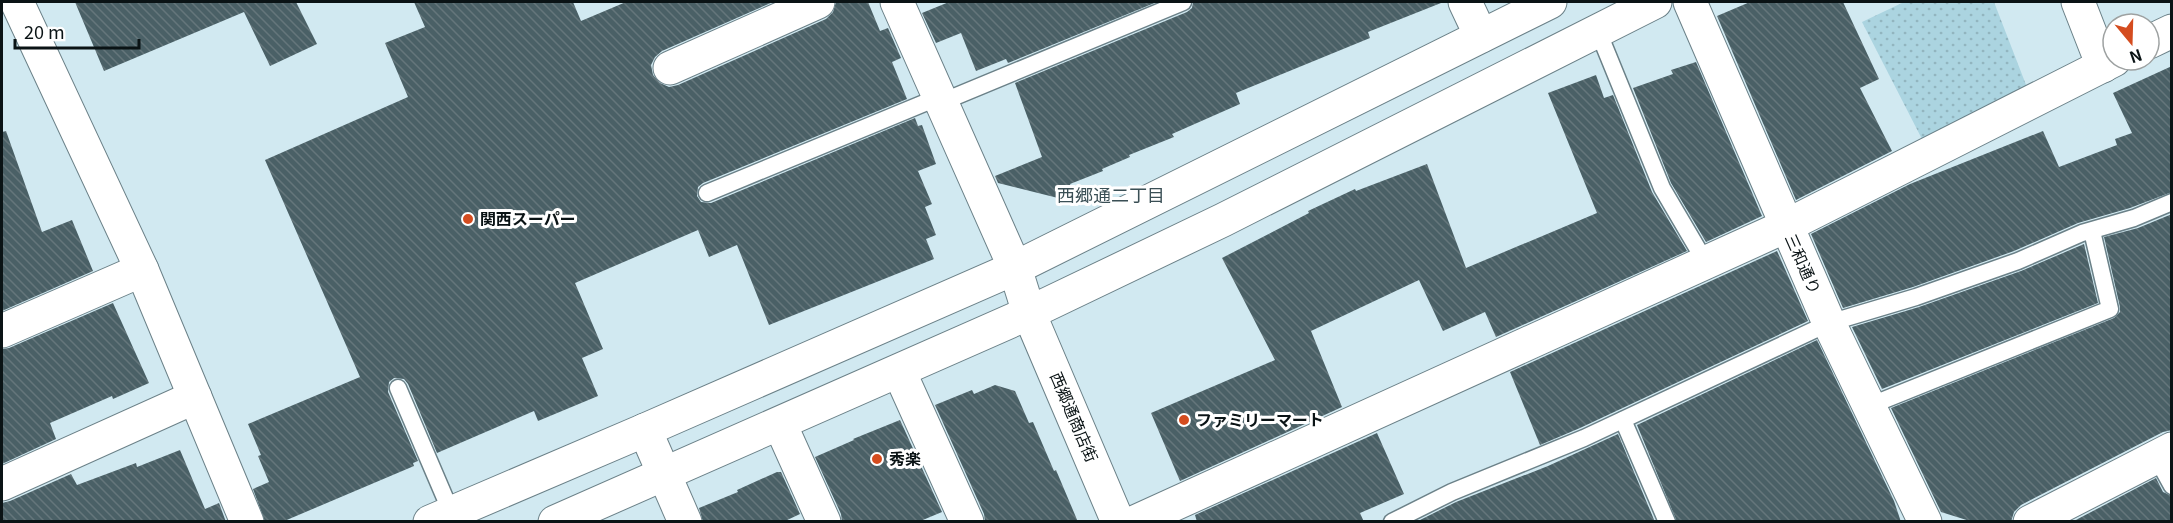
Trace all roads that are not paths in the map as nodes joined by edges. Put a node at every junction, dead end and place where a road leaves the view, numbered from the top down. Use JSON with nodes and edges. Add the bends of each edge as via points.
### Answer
{"nodes":[{"id":1,"x":17,"y":2,"type":"edge"},
{"id":2,"x":818,"y":2,"type":"edge"},
{"id":3,"x":897,"y":2,"type":"edge"},
{"id":4,"x":1183,"y":2,"type":"edge"},
{"id":5,"x":1465,"y":2,"type":"edge"},
{"id":6,"x":1550,"y":2,"type":"edge"},
{"id":7,"x":1655,"y":2,"type":"edge"},
{"id":8,"x":1690,"y":2,"type":"edge"},
{"id":9,"x":2078,"y":2,"type":"edge"},
{"id":10,"x":1598,"y":30,"type":"junction"},
{"id":11,"x":1481,"y":36,"type":"junction"},
{"id":12,"x":2101,"y":49,"type":"edge"},
{"id":13,"x":2101,"y":67,"type":"edge"},
{"id":14,"x":670,"y":68,"type":"dead end"},
{"id":15,"x":940,"y":100,"type":"junction"},
{"id":16,"x":707,"y":193,"type":"dead end"},
{"id":17,"x":2172,"y":202,"type":"edge"},
{"id":18,"x":1786,"y":225,"type":"junction"},
{"id":19,"x":2092,"y":231,"type":"junction"},
{"id":20,"x":1706,"y":263,"type":"junction"},
{"id":21,"x":1015,"y":268,"type":"junction"},
{"id":22,"x":142,"y":270,"type":"junction"},
{"id":23,"x":1029,"y":313,"type":"junction"},
{"id":24,"x":1829,"y":323,"type":"junction"},
{"id":25,"x":2,"y":331,"type":"edge"},
{"id":26,"x":899,"y":371,"type":"junction"},
{"id":27,"x":398,"y":388,"type":"dead end"},
{"id":28,"x":195,"y":397,"type":"junction"},
{"id":29,"x":1869,"y":406,"type":"junction"},
{"id":30,"x":1623,"y":420,"type":"junction"},
{"id":31,"x":780,"y":424,"type":"junction"},
{"id":32,"x":645,"y":430,"type":"junction"},
{"id":33,"x":2164,"y":453,"type":"edge"},
{"id":34,"x":665,"y":474,"type":"junction"},
{"id":35,"x":2,"y":484,"type":"edge"},
{"id":36,"x":2172,"y":486,"type":"edge"},
{"id":37,"x":441,"y":517,"type":"edge"},
{"id":38,"x":247,"y":522,"type":"edge"},
{"id":39,"x":555,"y":522,"type":"edge"},
{"id":40,"x":685,"y":522,"type":"edge"},
{"id":41,"x":824,"y":522,"type":"edge"},
{"id":42,"x":967,"y":522,"type":"edge"},
{"id":43,"x":1118,"y":522,"type":"edge"},
{"id":44,"x":1135,"y":522,"type":"edge"},
{"id":45,"x":1392,"y":522,"type":"edge"},
{"id":46,"x":1667,"y":522,"type":"edge"},
{"id":47,"x":1925,"y":522,"type":"edge"},
{"id":48,"x":2030,"y":522,"type":"edge"}],
"edges":[{"from":1,"to":22,"type":"street"},
{"from":2,"to":14,"type":"street"},
{"from":3,"to":15,"type":"street","name":"西郷通商店街"},
{"from":4,"to":15,"type":"lane"},
{"from":5,"to":11,"type":"street"},
{"from":6,"to":11,"type":"street"},
{"from":7,"to":10,"type":"street"},
{"from":8,"to":18,"type":"street","name":"三和通り"},
{"from":9,"to":12,"type":"street"},
{"from":10,"to":20,"type":"lane","via":[[1662,188]]},
{"from":10,"to":23,"type":"street","via":[[1223,220]]},
{"from":11,"to":21,"type":"street"},
{"from":13,"to":18,"type":"street"},
{"from":15,"to":16,"type":"lane"},
{"from":15,"to":21,"type":"street","name":"西郷通商店街"},
{"from":17,"to":19,"type":"lane"},
{"from":18,"to":20,"type":"street"},
{"from":18,"to":24,"type":"street","name":"三和通り"},
{"from":19,"to":24,"type":"lane","via":[[1916,297]]},
{"from":19,"to":29,"type":"lane","via":[[2110,309]]},
{"from":20,"to":44,"type":"street"},
{"from":21,"to":23,"type":"street","name":"西郷通商店街"},
{"from":21,"to":32,"type":"street"},
{"from":22,"to":25,"type":"street"},
{"from":22,"to":28,"type":"street"},
{"from":23,"to":26,"type":"street"},
{"from":23,"to":43,"type":"street","name":"西郷通商店街"},
{"from":24,"to":29,"type":"street","name":"三和通り"},
{"from":24,"to":30,"type":"lane"},
{"from":26,"to":31,"type":"street"},
{"from":26,"to":42,"type":"street"},
{"from":27,"to":37,"type":"lane"},
{"from":28,"to":35,"type":"street"},
{"from":28,"to":38,"type":"street"},
{"from":29,"to":47,"type":"street","name":"三和通り"},
{"from":30,"to":45,"type":"lane","via":[[1452,492]]},
{"from":30,"to":46,"type":"lane"},
{"from":31,"to":34,"type":"street"},
{"from":31,"to":41,"type":"street"},
{"from":32,"to":34,"type":"street"},
{"from":32,"to":37,"type":"street"},
{"from":33,"to":36,"type":"lane"},
{"from":33,"to":48,"type":"street"},
{"from":34,"to":39,"type":"street"},
{"from":34,"to":40,"type":"street"}]}
